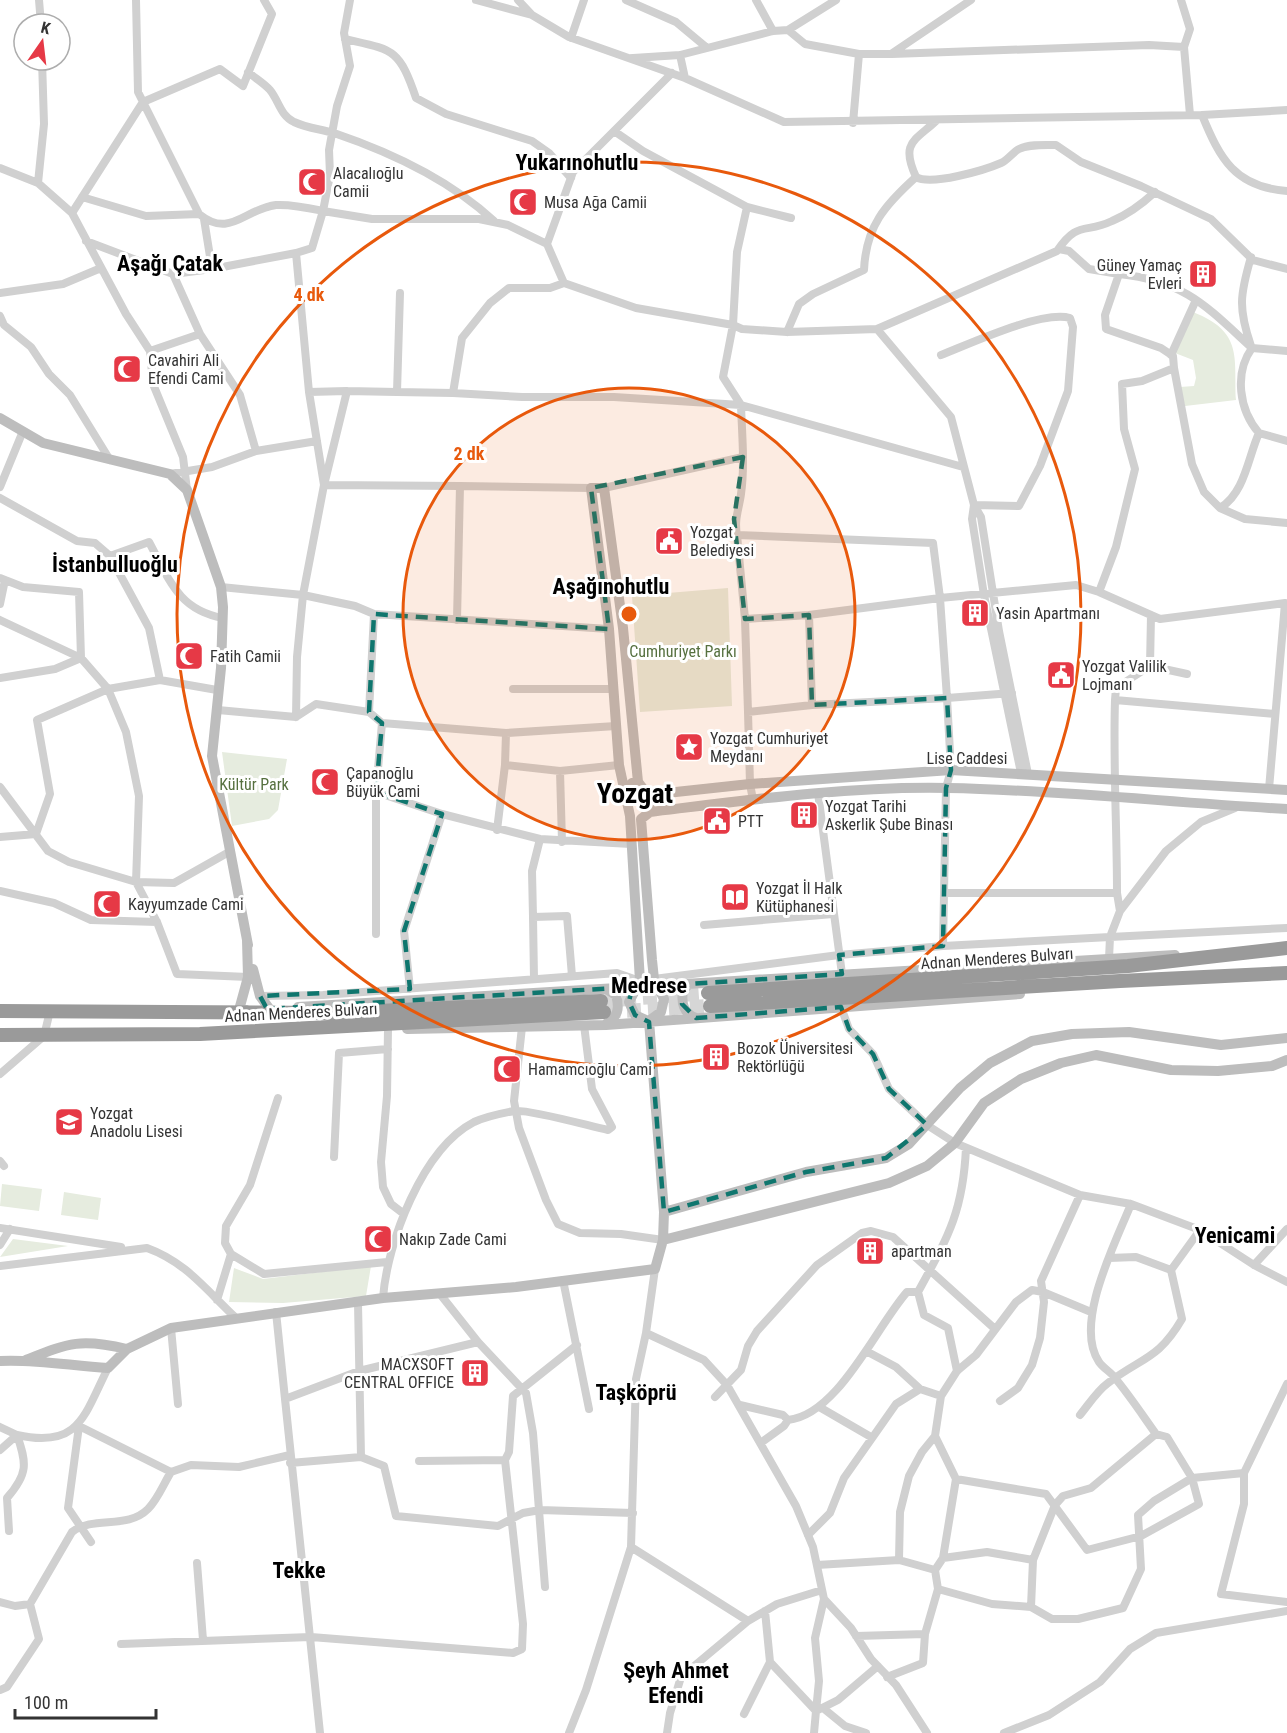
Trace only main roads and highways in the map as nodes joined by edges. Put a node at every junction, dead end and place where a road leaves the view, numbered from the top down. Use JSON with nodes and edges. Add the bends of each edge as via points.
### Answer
{"nodes":[{"id":1,"x":1287,"y":948,"type":"edge"},
{"id":2,"x":1287,"y":974,"type":"edge"},
{"id":3,"x":0,"y":1011,"type":"edge"},
{"id":4,"x":0,"y":1035,"type":"edge"}],
"edges":[{"from":1,"to":2,"type":"highway","name":"Adnan Menderes Bulvarı","via":[[1128,966],[709,1000]]},
{"from":3,"to":4,"type":"highway","name":"Adnan Menderes Bulvarı","via":[[334,1013],[604,1007],[200,1034]]}]}
